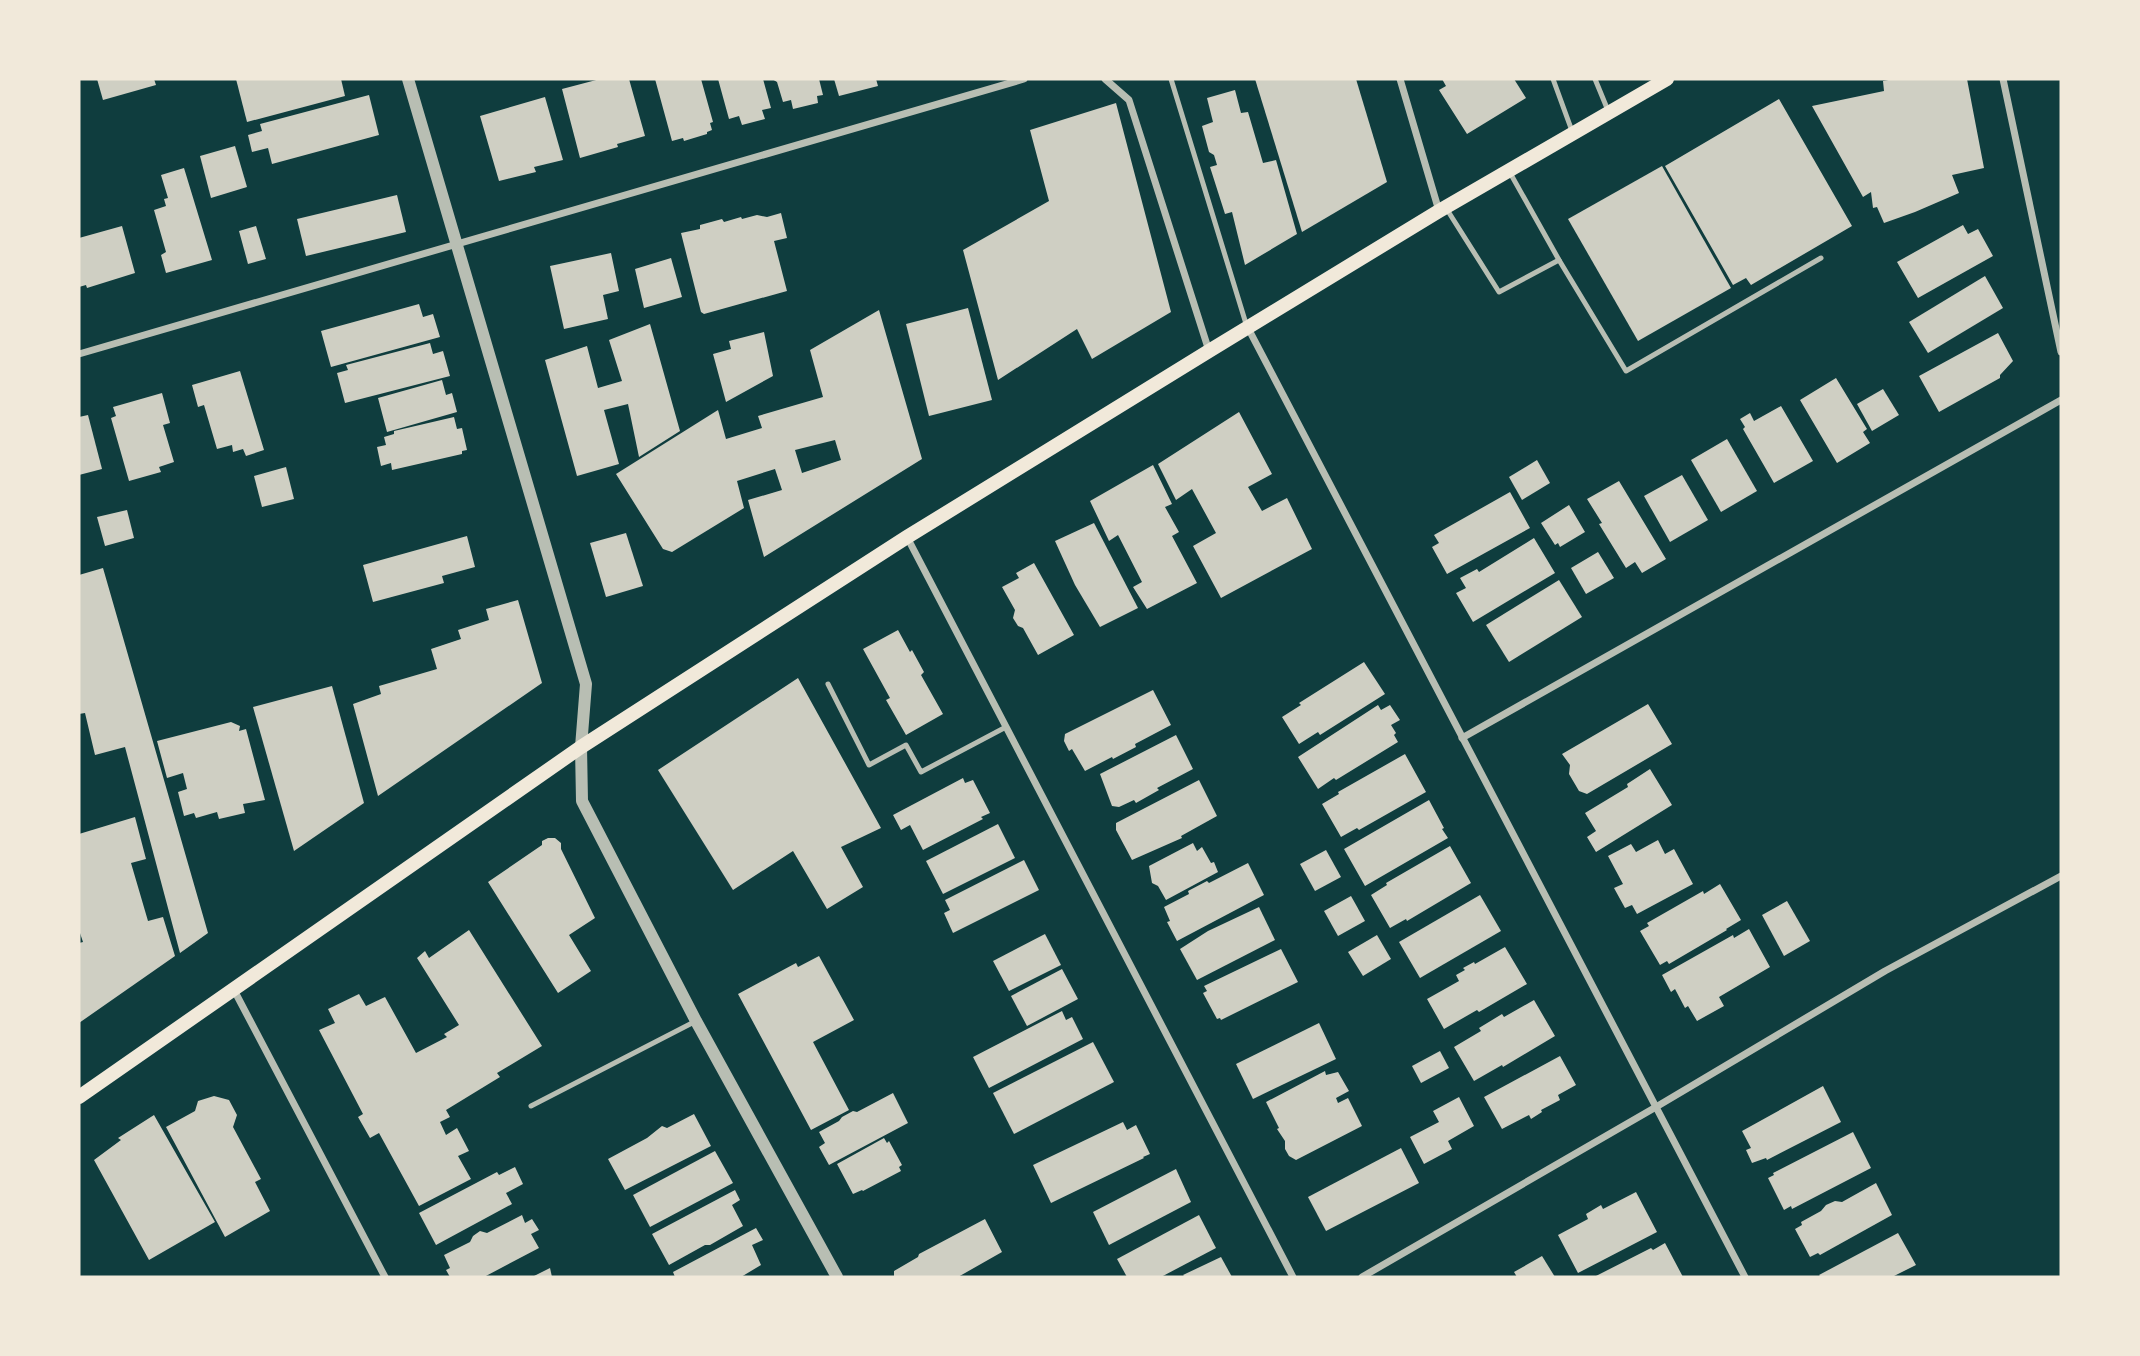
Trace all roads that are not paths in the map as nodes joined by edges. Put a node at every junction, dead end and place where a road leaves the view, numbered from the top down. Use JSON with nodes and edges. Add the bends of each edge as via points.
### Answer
{"nodes":[{"id":1,"x":408,"y":79,"type":"edge"},
{"id":2,"x":1024,"y":79,"type":"edge"},
{"id":3,"x":1105,"y":79,"type":"edge"},
{"id":4,"x":1171,"y":79,"type":"edge"},
{"id":5,"x":1400,"y":79,"type":"edge"},
{"id":6,"x":1553,"y":79,"type":"edge"},
{"id":7,"x":1595,"y":79,"type":"edge"},
{"id":8,"x":2003,"y":79,"type":"edge"},
{"id":9,"x":1661,"y":80,"type":"edge"},
{"id":10,"x":1609,"y":113,"type":"junction"},
{"id":11,"x":1573,"y":134,"type":"junction"},
{"id":12,"x":1509,"y":171,"type":"junction"},
{"id":13,"x":1442,"y":209,"type":"junction"},
{"id":14,"x":456,"y":243,"type":"junction"},
{"id":15,"x":1821,"y":258,"type":"dead end"},
{"id":16,"x":1559,"y":260,"type":"junction"},
{"id":17,"x":1248,"y":328,"type":"junction"},
{"id":18,"x":1209,"y":351,"type":"junction"},
{"id":19,"x":2061,"y":352,"type":"edge"},
{"id":20,"x":79,"y":354,"type":"edge"},
{"id":21,"x":2061,"y":400,"type":"edge"},
{"id":22,"x":907,"y":537,"type":"junction"},
{"id":23,"x":828,"y":684,"type":"dead end"},
{"id":24,"x":1006,"y":727,"type":"junction"},
{"id":25,"x":1462,"y":738,"type":"junction"},
{"id":26,"x":581,"y":747,"type":"junction"},
{"id":27,"x":2061,"y":876,"type":"edge"},
{"id":28,"x":233,"y":988,"type":"junction"},
{"id":29,"x":696,"y":1021,"type":"junction"},
{"id":30,"x":79,"y":1097,"type":"edge"},
{"id":31,"x":531,"y":1107,"type":"dead end"},
{"id":32,"x":1656,"y":1107,"type":"junction"},
{"id":33,"x":385,"y":1277,"type":"edge"},
{"id":34,"x":836,"y":1277,"type":"edge"},
{"id":35,"x":1293,"y":1277,"type":"edge"},
{"id":36,"x":1362,"y":1277,"type":"edge"},
{"id":37,"x":1745,"y":1277,"type":"edge"}],
"edges":[{"from":1,"to":14,"type":"street"},
{"from":2,"to":14,"type":"street"},
{"from":3,"to":18,"type":"street","via":[[1129,100]]},
{"from":4,"to":17,"type":"lane"},
{"from":5,"to":13,"type":"street"},
{"from":6,"to":11,"type":"lane"},
{"from":7,"to":10,"type":"lane"},
{"from":8,"to":19,"type":"street"},
{"from":9,"to":10,"type":"main road"},
{"from":10,"to":11,"type":"main road"},
{"from":11,"to":12,"type":"main road"},
{"from":12,"to":13,"type":"main road"},
{"from":12,"to":16,"type":"lane"},
{"from":13,"to":16,"type":"lane","via":[[1499,292]]},
{"from":13,"to":17,"type":"main road"},
{"from":14,"to":20,"type":"street"},
{"from":14,"to":26,"type":"street","via":[[586,684]]},
{"from":15,"to":16,"type":"lane","via":[[1626,371]]},
{"from":17,"to":18,"type":"main road"},
{"from":17,"to":25,"type":"street"},
{"from":18,"to":22,"type":"main road"},
{"from":21,"to":25,"type":"street"},
{"from":22,"to":24,"type":"street"},
{"from":22,"to":26,"type":"main road"},
{"from":23,"to":24,"type":"lane","via":[[869,765],[906,745],[921,772]]},
{"from":24,"to":35,"type":"street"},
{"from":25,"to":32,"type":"street"},
{"from":26,"to":28,"type":"main road"},
{"from":26,"to":29,"type":"street","via":[[582,801]]},
{"from":27,"to":32,"type":"street","via":[[1885,971]]},
{"from":28,"to":30,"type":"main road"},
{"from":28,"to":33,"type":"street"},
{"from":29,"to":31,"type":"lane"},
{"from":29,"to":34,"type":"street"},
{"from":32,"to":36,"type":"street"},
{"from":32,"to":37,"type":"street"}]}
